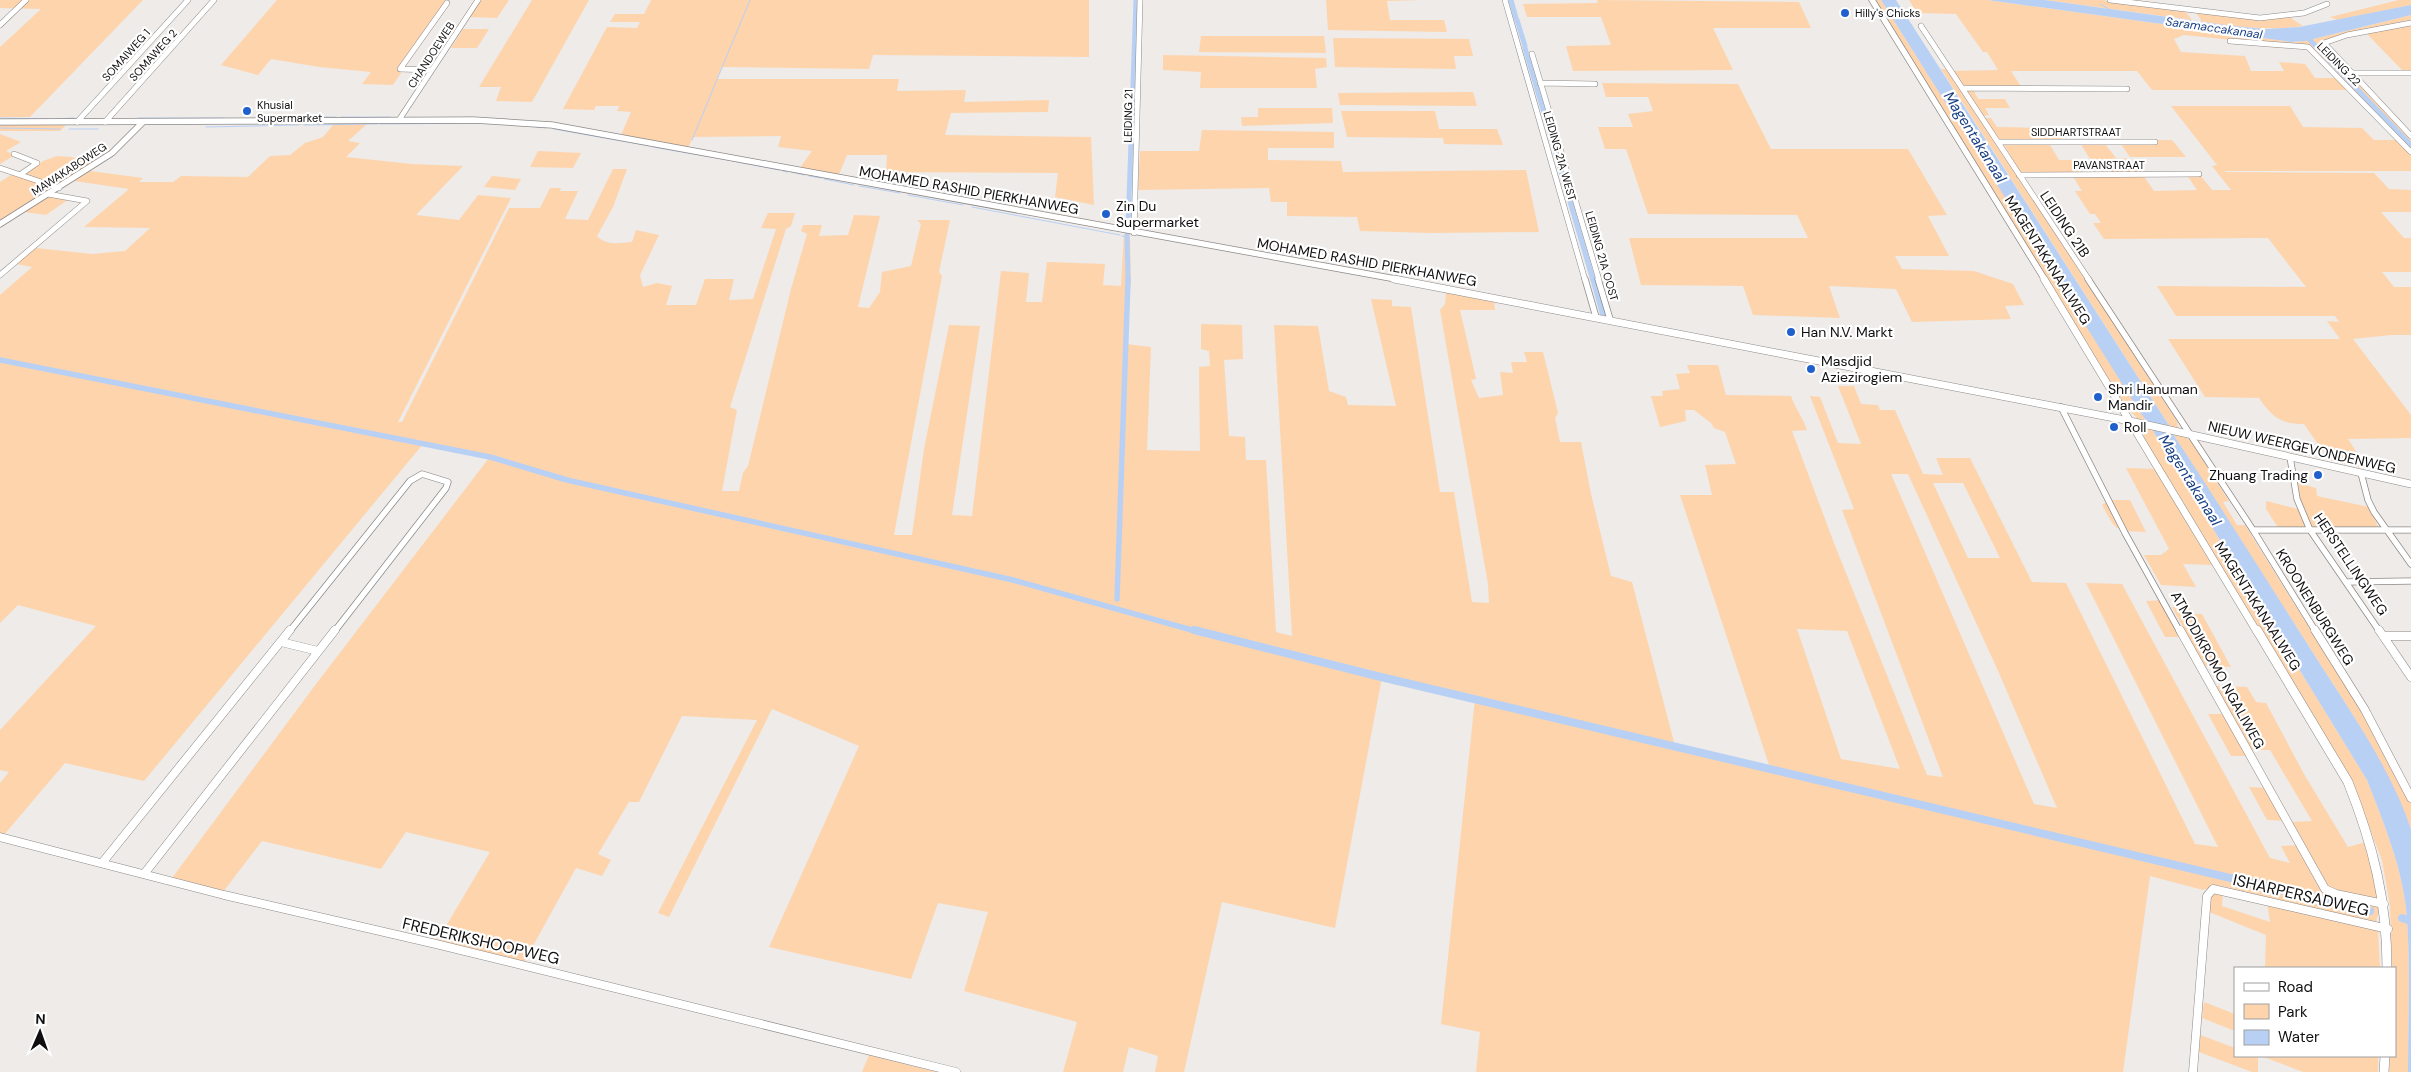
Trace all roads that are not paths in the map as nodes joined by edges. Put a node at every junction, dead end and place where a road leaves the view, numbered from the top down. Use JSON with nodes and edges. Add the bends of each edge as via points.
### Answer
{"nodes":[{"id":1,"x":26,"y":0,"type":"edge"},
{"id":2,"x":188,"y":0,"type":"edge"},
{"id":3,"x":214,"y":0,"type":"edge"},
{"id":4,"x":478,"y":0,"type":"edge"},
{"id":5,"x":1140,"y":0,"type":"edge"},
{"id":6,"x":1505,"y":0,"type":"edge"},
{"id":7,"x":1872,"y":0,"type":"edge"},
{"id":8,"x":2110,"y":0,"type":"edge"},
{"id":9,"x":447,"y":2,"type":"dead end"},
{"id":10,"x":2327,"y":4,"type":"dead end"},
{"id":11,"x":2411,"y":23,"type":"edge"},
{"id":12,"x":0,"y":25,"type":"edge"},
{"id":13,"x":1921,"y":26,"type":"dead end"},
{"id":14,"x":2230,"y":41,"type":"dead end"},
{"id":15,"x":1532,"y":54,"type":"dead end"},
{"id":16,"x":431,"y":70,"type":"junction"},
{"id":17,"x":2350,"y":73,"type":"junction"},
{"id":18,"x":2411,"y":73,"type":"edge"},
{"id":19,"x":1540,"y":83,"type":"junction"},
{"id":20,"x":1595,"y":84,"type":"dead end"},
{"id":21,"x":1962,"y":88,"type":"junction"},
{"id":22,"x":2127,"y":89,"type":"dead end"},
{"id":23,"x":399,"y":120,"type":"junction"},
{"id":24,"x":0,"y":122,"type":"edge"},
{"id":25,"x":77,"y":122,"type":"junction"},
{"id":26,"x":105,"y":122,"type":"junction"},
{"id":27,"x":143,"y":122,"type":"junction"},
{"id":28,"x":2403,"y":127,"type":"junction"},
{"id":29,"x":2411,"y":127,"type":"edge"},
{"id":30,"x":2411,"y":136,"type":"edge"},
{"id":31,"x":1998,"y":142,"type":"junction"},
{"id":32,"x":2154,"y":142,"type":"dead end"},
{"id":33,"x":2411,"y":152,"type":"edge"},
{"id":34,"x":14,"y":154,"type":"dead end"},
{"id":35,"x":0,"y":168,"type":"edge"},
{"id":36,"x":20,"y":174,"type":"junction"},
{"id":37,"x":2199,"y":174,"type":"dead end"},
{"id":38,"x":2019,"y":175,"type":"junction"},
{"id":39,"x":59,"y":188,"type":"junction"},
{"id":40,"x":48,"y":194,"type":"junction"},
{"id":41,"x":0,"y":224,"type":"edge"},
{"id":42,"x":1134,"y":233,"type":"junction"},
{"id":43,"x":0,"y":275,"type":"edge"},
{"id":44,"x":1596,"y":317,"type":"junction"},
{"id":45,"x":1610,"y":319,"type":"junction"},
{"id":46,"x":2061,"y":407,"type":"junction"},
{"id":47,"x":2130,"y":421,"type":"junction"},
{"id":48,"x":2189,"y":434,"type":"junction"},
{"id":49,"x":2290,"y":457,"type":"junction"},
{"id":50,"x":2361,"y":474,"type":"junction"},
{"id":51,"x":2411,"y":484,"type":"edge"},
{"id":52,"x":2386,"y":529,"type":"junction"},
{"id":53,"x":2253,"y":530,"type":"junction"},
{"id":54,"x":2310,"y":530,"type":"junction"},
{"id":55,"x":2411,"y":530,"type":"edge"},
{"id":56,"x":2411,"y":564,"type":"edge"},
{"id":57,"x":2411,"y":581,"type":"edge"},
{"id":58,"x":2346,"y":582,"type":"junction"},
{"id":59,"x":2383,"y":636,"type":"junction"},
{"id":60,"x":2411,"y":636,"type":"edge"},
{"id":61,"x":281,"y":642,"type":"junction"},
{"id":62,"x":318,"y":651,"type":"junction"},
{"id":63,"x":2411,"y":677,"type":"edge"},
{"id":64,"x":2411,"y":798,"type":"edge"},
{"id":65,"x":0,"y":838,"type":"edge"},
{"id":66,"x":102,"y":863,"type":"junction"},
{"id":67,"x":144,"y":874,"type":"junction"},
{"id":68,"x":2386,"y":905,"type":"junction"},
{"id":69,"x":2388,"y":929,"type":"junction"},
{"id":70,"x":2387,"y":967,"type":"edge"},
{"id":71,"x":2385,"y":1057,"type":"edge"},
{"id":72,"x":956,"y":1072,"type":"edge"},
{"id":73,"x":2192,"y":1072,"type":"edge"},
{"id":74,"x":2384,"y":1072,"type":"edge"}],
"edges":[{"from":1,"to":12,"type":"street"},
{"from":2,"to":25,"type":"street","name":"SOMAIWEG 1"},
{"from":3,"to":26,"type":"street","name":"SOMAWEG 2"},
{"from":4,"to":16,"type":"street","name":"CHANDOEWEB"},
{"from":5,"to":42,"type":"street","name":"LEIDING 21"},
{"from":6,"to":44,"type":"street","name":"LEIDING 21A WEST"},
{"from":7,"to":47,"type":"street","name":"MAGENTAKANAALWEG"},
{"from":8,"to":10,"type":"street","via":[[2260,18],[2283,17]]},
{"from":9,"to":16,"type":"street","via":[[400,69]]},
{"from":11,"to":17,"type":"street","name":"LEIDING 22","via":[[2324,43]]},
{"from":13,"to":21,"type":"street","name":"LEIDING 21B"},
{"from":14,"to":33,"type":"street","name":"LEIDING 22","via":[[2308,47]]},
{"from":15,"to":19,"type":"street","name":"LEIDING 21A OOST"},
{"from":16,"to":23,"type":"street","name":"CHANDOEWEB"},
{"from":17,"to":18,"type":"street"},
{"from":17,"to":28,"type":"street","name":"LEIDING 22"},
{"from":19,"to":20,"type":"street"},
{"from":19,"to":45,"type":"street","name":"LEIDING 21A OOST"},
{"from":21,"to":22,"type":"street"},
{"from":21,"to":31,"type":"street","name":"LEIDING 21B"},
{"from":23,"to":27,"type":"street","name":"MOHAMED RASHID PIERKHANWEG"},
{"from":23,"to":42,"type":"street","name":"MOHAMED RASHID PIERKHANWEG","via":[[506,120],[552,125]]},
{"from":24,"to":25,"type":"street","name":"MOHAMED RASHID PIERKHANWEG"},
{"from":25,"to":26,"type":"street","name":"MOHAMED RASHID PIERKHANWEG"},
{"from":26,"to":27,"type":"street","name":"MOHAMED RASHID PIERKHANWEG"},
{"from":27,"to":39,"type":"street","name":"MAWAKABOWEG","via":[[112,154]]},
{"from":28,"to":29,"type":"street"},
{"from":28,"to":30,"type":"street","name":"LEIDING 22"},
{"from":31,"to":32,"type":"street","name":"SIDDHARTSTRAAT"},
{"from":31,"to":38,"type":"street","name":"LEIDING 21B"},
{"from":34,"to":36,"type":"street","via":[[37,163]]},
{"from":35,"to":36,"type":"street"},
{"from":36,"to":39,"type":"street"},
{"from":37,"to":38,"type":"street","name":"PAVANSTRAAT"},
{"from":38,"to":48,"type":"street","name":"LEIDING 21B"},
{"from":39,"to":40,"type":"street","name":"MAWAKABOWEG"},
{"from":40,"to":41,"type":"street","name":"MAWAKABOWEG"},
{"from":40,"to":43,"type":"street","via":[[87,201]]},
{"from":42,"to":44,"type":"street","name":"MOHAMED RASHID PIERKHANWEG"},
{"from":44,"to":45,"type":"street","name":"MOHAMED RASHID PIERKHANWEG"},
{"from":45,"to":46,"type":"street","name":"MOHAMED RASHID PIERKHANWEG"},
{"from":46,"to":47,"type":"street","name":"MOHAMED RASHID PIERKHANWEG"},
{"from":46,"to":68,"type":"street","name":"ATMODIKROMO NGALIWEG","via":[[2125,533],[2325,889]]},
{"from":47,"to":48,"type":"street","name":"NIEUW WEERGEVONDENWEG"},
{"from":47,"to":68,"type":"street","name":"MAGENTAKANAALWEG","via":[[2348,782],[2376,857]]},
{"from":48,"to":49,"type":"street","name":"NIEUW WEERGEVONDENWEG"},
{"from":48,"to":53,"type":"street","name":"KROONENBURGWEG"},
{"from":49,"to":50,"type":"street","name":"NIEUW WEERGEVONDENWEG"},
{"from":49,"to":54,"type":"street","name":"HERSTELLINGWEG","via":[[2298,500]]},
{"from":50,"to":51,"type":"street","name":"NIEUW WEERGEVONDENWEG"},
{"from":50,"to":52,"type":"street","via":[[2368,500]]},
{"from":52,"to":54,"type":"street"},
{"from":52,"to":55,"type":"street"},
{"from":52,"to":56,"type":"street"},
{"from":53,"to":54,"type":"street"},
{"from":53,"to":64,"type":"street","name":"KROONENBURGWEG","via":[[2365,710]]},
{"from":54,"to":58,"type":"street","name":"HERSTELLINGWEG"},
{"from":57,"to":58,"type":"street"},
{"from":58,"to":59,"type":"street","name":"HERSTELLINGWEG"},
{"from":59,"to":60,"type":"street"},
{"from":59,"to":63,"type":"street","name":"HERSTELLINGWEG"},
{"from":61,"to":62,"type":"street"},
{"from":61,"to":62,"type":"street","via":[[410,481],[422,474],[448,482]]},
{"from":61,"to":66,"type":"street"},
{"from":62,"to":67,"type":"street"},
{"from":65,"to":66,"type":"street","name":"FREDERIKSHOOPWEG"},
{"from":66,"to":67,"type":"street","name":"FREDERIKSHOOPWEG"},
{"from":67,"to":72,"type":"street","name":"FREDERIKSHOOPWEG"},
{"from":68,"to":69,"type":"street","name":"MAGENTAKANAALWEG"},
{"from":69,"to":70,"type":"street","name":"MAGENTAKANAALWEG"},
{"from":69,"to":73,"type":"street","name":"ISHARPERSADWEG","via":[[2213,889],[2207,896]]},
{"from":71,"to":74,"type":"street"}]}
